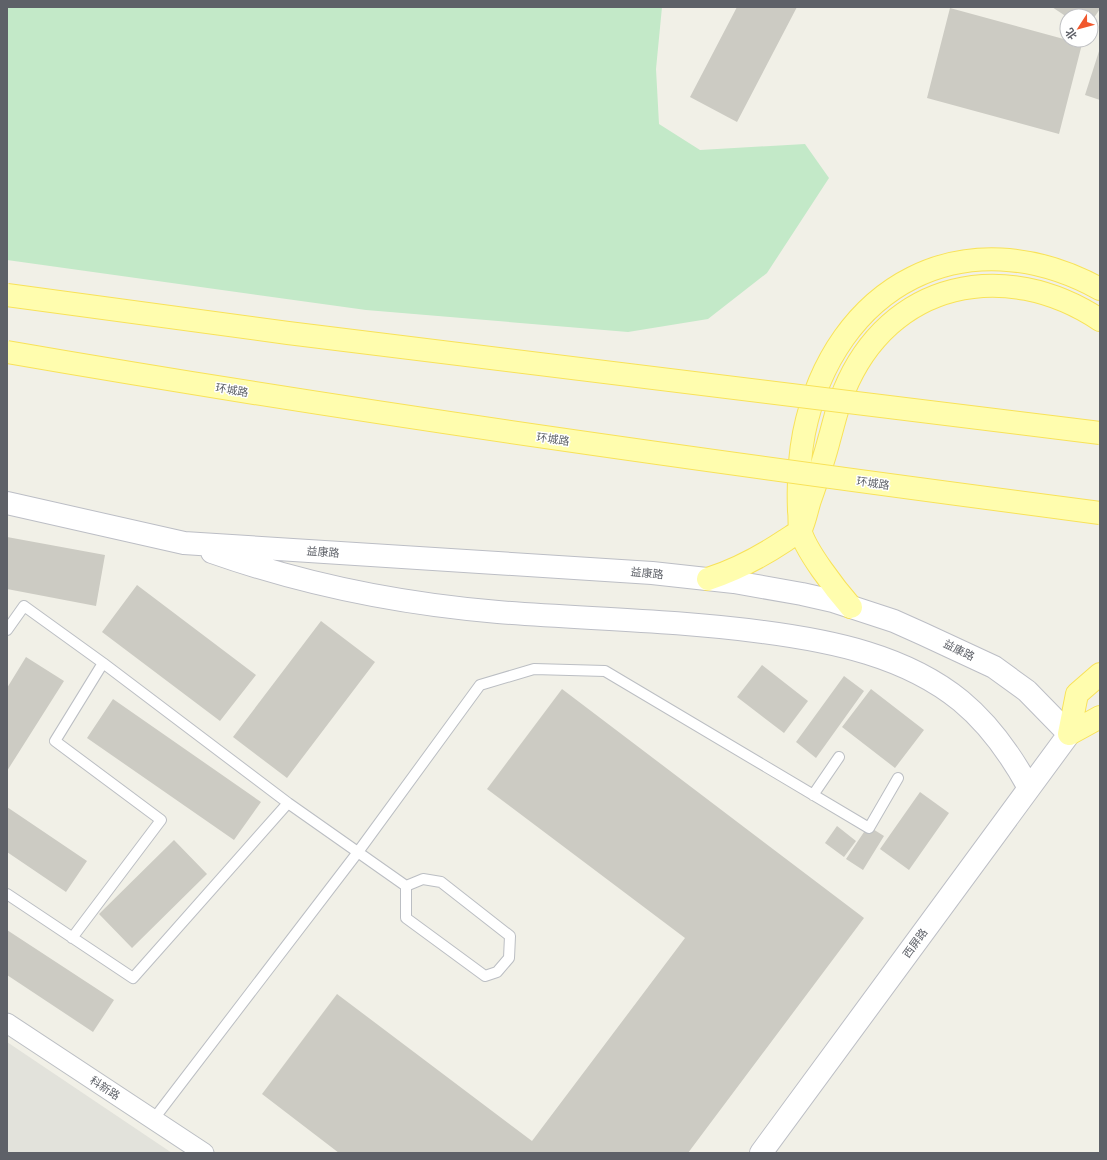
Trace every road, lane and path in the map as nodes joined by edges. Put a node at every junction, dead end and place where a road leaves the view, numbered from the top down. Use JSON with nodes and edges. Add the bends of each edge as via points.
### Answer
{"nodes":[{"id":1,"x":1100,"y":289,"type":"edge"},
{"id":2,"x":7,"y":295,"type":"edge"},
{"id":3,"x":1100,"y":320,"type":"edge"},
{"id":4,"x":7,"y":352,"type":"edge"},
{"id":5,"x":1100,"y":433,"type":"edge"},
{"id":6,"x":7,"y":503,"type":"edge"},
{"id":7,"x":1100,"y":513,"type":"edge"},
{"id":8,"x":800,"y":530,"type":"junction"},
{"id":9,"x":184,"y":543,"type":"junction"},
{"id":10,"x":708,"y":579,"type":"junction"},
{"id":11,"x":851,"y":607,"type":"junction"},
{"id":12,"x":7,"y":630,"type":"edge"},
{"id":13,"x":103,"y":663,"type":"junction"},
{"id":14,"x":1100,"y":674,"type":"edge"},
{"id":15,"x":1100,"y":717,"type":"edge"},
{"id":16,"x":1069,"y":734,"type":"junction"},
{"id":17,"x":839,"y":757,"type":"dead end"},
{"id":18,"x":898,"y":778,"type":"dead end"},
{"id":19,"x":1029,"y":788,"type":"junction"},
{"id":20,"x":813,"y":795,"type":"junction"},
{"id":21,"x":288,"y":803,"type":"junction"},
{"id":22,"x":358,"y":852,"type":"junction"},
{"id":23,"x":406,"y":886,"type":"junction"},
{"id":24,"x":7,"y":894,"type":"edge"},
{"id":25,"x":72,"y":938,"type":"junction"},
{"id":26,"x":7,"y":1023,"type":"edge"},
{"id":27,"x":153,"y":1120,"type":"junction"},
{"id":28,"x":204,"y":1153,"type":"edge"},
{"id":29,"x":761,"y":1153,"type":"edge"}],
"edges":[{"from":1,"to":8,"type":"main road","via":[[1072,275],[1033,263],[977,259],[925,272],[881,297],[842,340],[820,380],[812,402],[801,448]]},
{"from":2,"to":5,"type":"main road","bridge":true,"via":[[311,336]]},
{"from":3,"to":8,"type":"main road","via":[[1079,307],[1051,295],[1011,285],[958,289],[910,309],[869,346],[852,374],[837,410]]},
{"from":4,"to":7,"type":"main road","name":"环城路","bridge":true,"via":[[504,432]]},
{"from":6,"to":9,"type":"main road","name":"益康路"},
{"from":8,"to":10,"type":"main road","via":[[747,564]]},
{"from":8,"to":11,"type":"main road","via":[[825,574]]},
{"from":9,"to":10,"type":"main road","name":"益康路"},
{"from":9,"to":19,"type":"main road","name":"益康路","via":[[270,571],[418,602],[497,612],[606,617],[731,628],[782,635],[854,650],[912,670],[962,702],[986,724],[1004,747]]},
{"from":10,"to":11,"type":"main road","name":"益康路","via":[[802,594]]},
{"from":11,"to":16,"type":"main road","name":"益康路","via":[[923,634],[994,668],[1027,691]]},
{"from":12,"to":13,"type":"lane","via":[[24,606]]},
{"from":13,"to":21,"type":"lane"},
{"from":13,"to":25,"type":"lane","via":[[55,741],[161,820]]},
{"from":14,"to":16,"type":"main road","via":[[1077,694]]},
{"from":15,"to":16,"type":"main road"},
{"from":16,"to":19,"type":"main road","name":"西屏路"},
{"from":17,"to":20,"type":"lane"},
{"from":18,"to":20,"type":"lane","via":[[868,828]]},
{"from":19,"to":29,"type":"main road","name":"西屏路"},
{"from":20,"to":22,"type":"lane","via":[[605,671],[534,669],[480,685]]},
{"from":21,"to":22,"type":"lane"},
{"from":21,"to":25,"type":"lane","via":[[133,978]]},
{"from":22,"to":23,"type":"lane"},
{"from":22,"to":27,"type":"lane"},
{"from":23,"to":23,"type":"lane","via":[[406,918],[485,976],[498,972],[509,958],[510,936],[440,882],[423,878]]},
{"from":24,"to":25,"type":"lane"},
{"from":26,"to":27,"type":"street","name":"科新路"},
{"from":27,"to":28,"type":"street","name":"科新路"}]}
